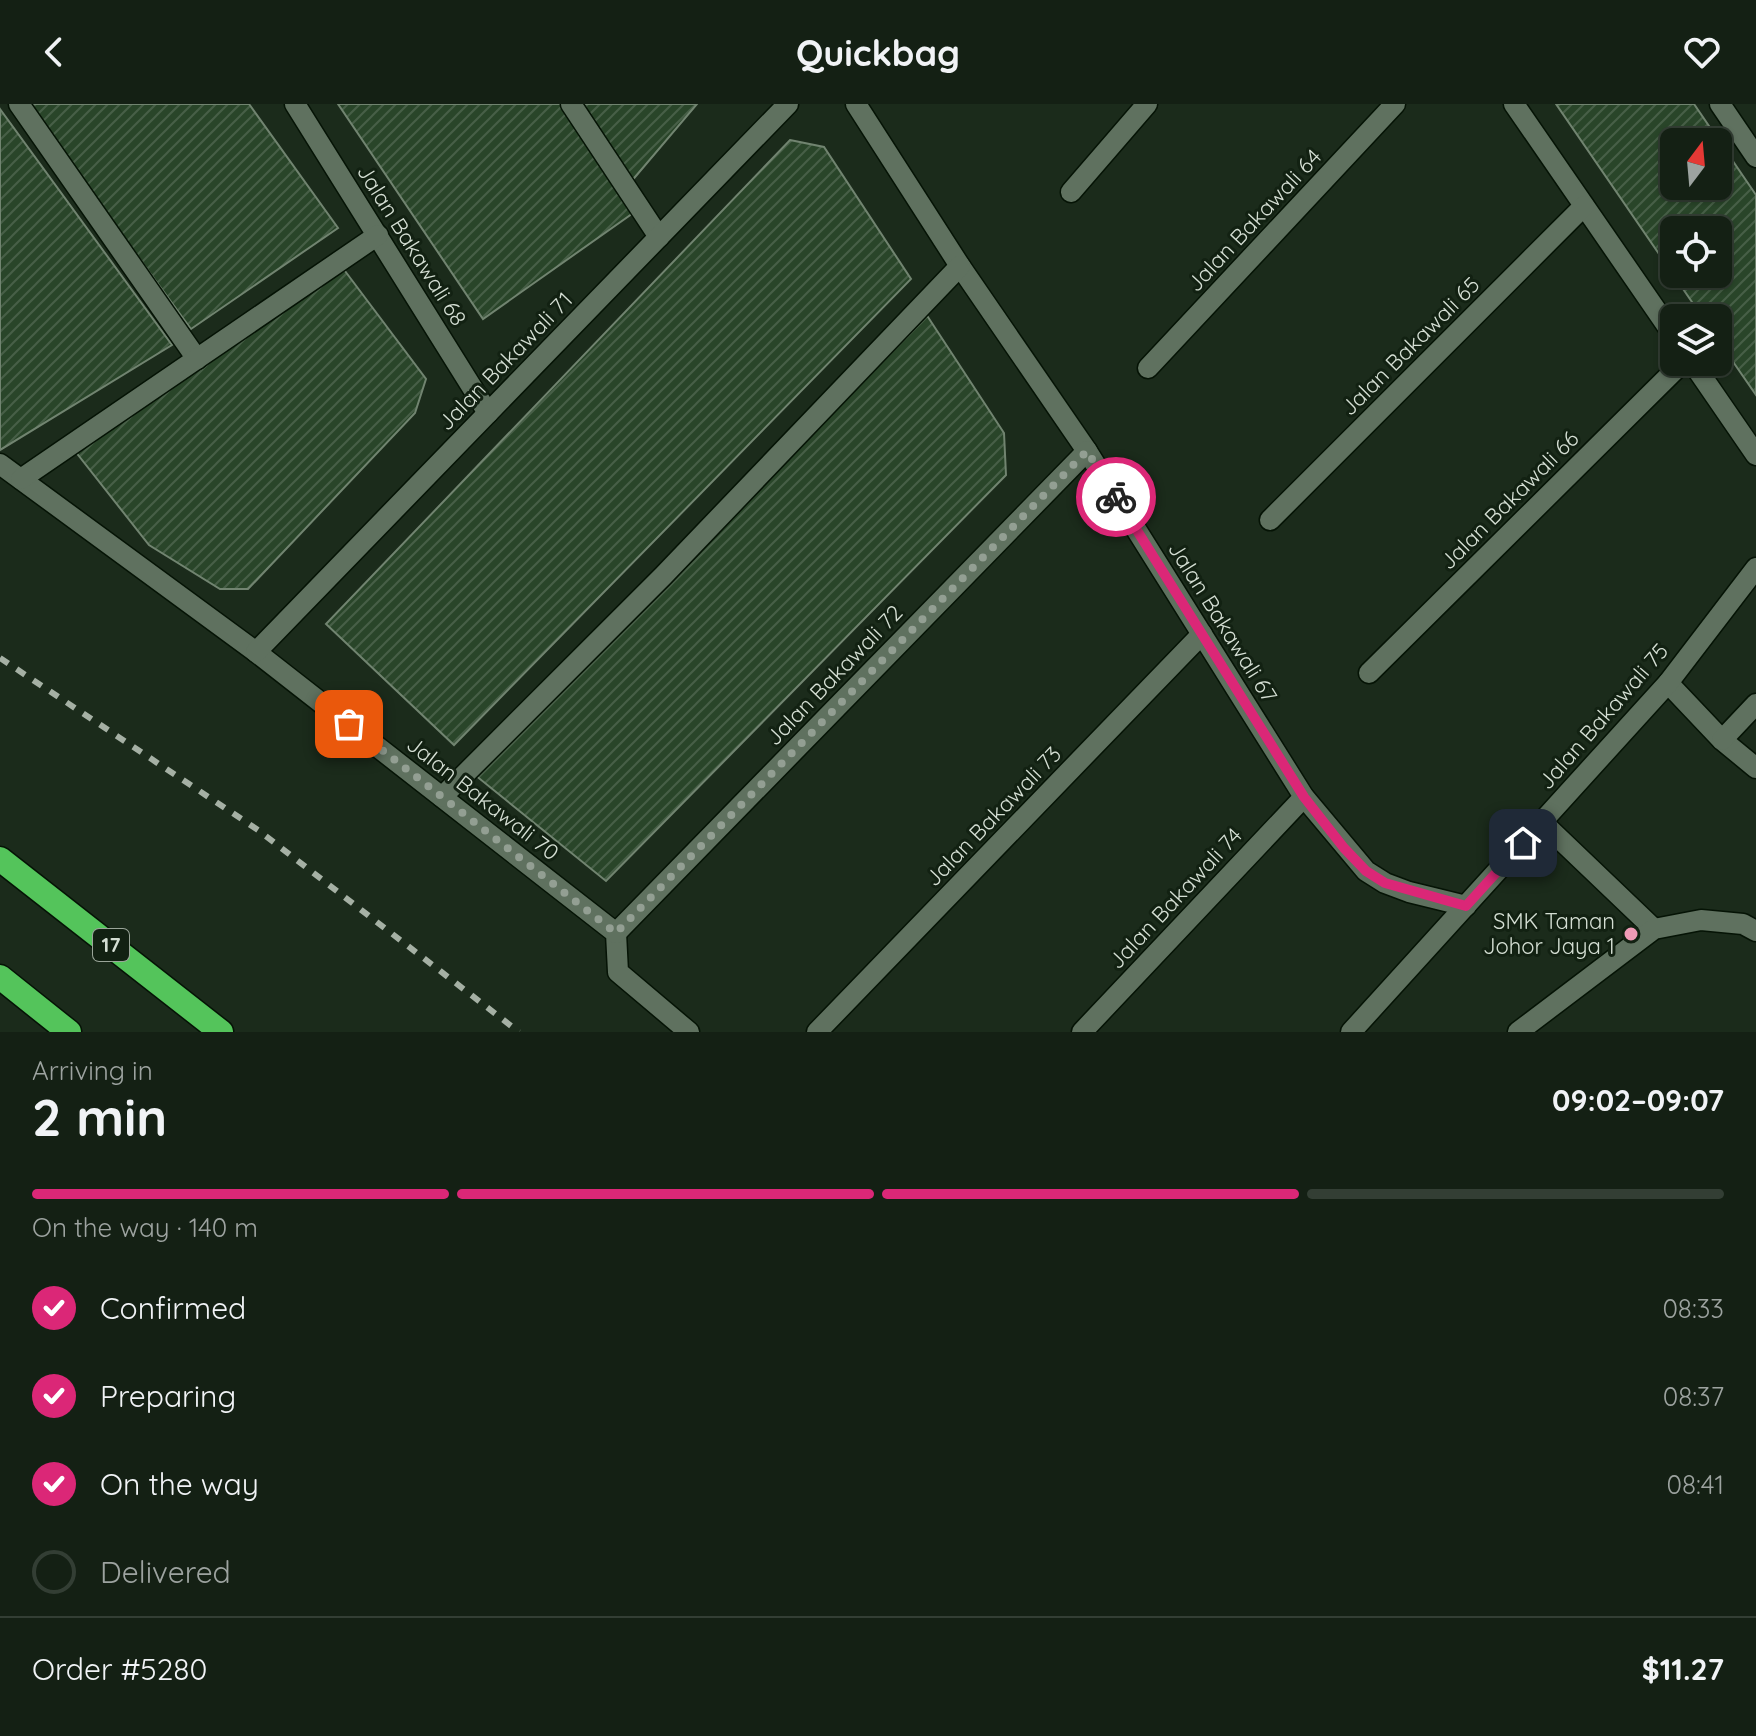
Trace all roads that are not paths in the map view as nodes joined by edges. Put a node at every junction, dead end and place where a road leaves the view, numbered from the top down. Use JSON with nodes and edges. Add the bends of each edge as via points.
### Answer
{"nodes":[{"id":1,"x":19,"y":104,"type":"edge"},
{"id":2,"x":295,"y":104,"type":"edge"},
{"id":3,"x":571,"y":104,"type":"edge"},
{"id":4,"x":788,"y":104,"type":"edge"},
{"id":5,"x":856,"y":104,"type":"edge"},
{"id":6,"x":1147,"y":104,"type":"edge"},
{"id":7,"x":1395,"y":104,"type":"edge"},
{"id":8,"x":1514,"y":104,"type":"edge"},
{"id":9,"x":1720,"y":104,"type":"edge"},
{"id":10,"x":1756,"y":157,"type":"edge"},
{"id":11,"x":1071,"y":192,"type":"dead end"},
{"id":12,"x":1584,"y":206,"type":"junction"},
{"id":13,"x":378,"y":235,"type":"junction"},
{"id":14,"x":659,"y":237,"type":"junction"},
{"id":15,"x":960,"y":266,"type":"junction"},
{"id":16,"x":1660,"y":316,"type":"edge"},
{"id":17,"x":197,"y":359,"type":"junction"},
{"id":18,"x":1148,"y":368,"type":"dead end"},
{"id":19,"x":1669,"y":376,"type":"edge"},
{"id":20,"x":1702,"y":376,"type":"edge"},
{"id":21,"x":488,"y":413,"type":"junction"},
{"id":22,"x":1087,"y":451,"type":"junction"},
{"id":23,"x":1756,"y":455,"type":"edge"},
{"id":24,"x":0,"y":464,"type":"edge"},
{"id":25,"x":21,"y":479,"type":"junction"},
{"id":26,"x":1270,"y":520,"type":"dead end"},
{"id":27,"x":1756,"y":568,"type":"edge"},
{"id":28,"x":1202,"y":634,"type":"junction"},
{"id":29,"x":256,"y":652,"type":"junction"},
{"id":30,"x":1369,"y":673,"type":"dead end"},
{"id":31,"x":1668,"y":683,"type":"junction"},
{"id":32,"x":1756,"y":704,"type":"edge"},
{"id":33,"x":1722,"y":740,"type":"junction"},
{"id":34,"x":1756,"y":768,"type":"edge"},
{"id":35,"x":442,"y":797,"type":"junction"},
{"id":36,"x":1304,"y":797,"type":"junction"},
{"id":37,"x":1542,"y":822,"type":"junction"},
{"id":38,"x":0,"y":859,"type":"edge"},
{"id":39,"x":1466,"y":906,"type":"junction"},
{"id":40,"x":1654,"y":929,"type":"junction"},
{"id":41,"x":1756,"y":931,"type":"edge"},
{"id":42,"x":616,"y":933,"type":"junction"},
{"id":43,"x":0,"y":977,"type":"edge"},
{"id":44,"x":69,"y":1032,"type":"edge"},
{"id":45,"x":221,"y":1032,"type":"edge"},
{"id":46,"x":689,"y":1032,"type":"edge"},
{"id":47,"x":817,"y":1032,"type":"edge"},
{"id":48,"x":1082,"y":1032,"type":"edge"},
{"id":49,"x":1351,"y":1032,"type":"edge"},
{"id":50,"x":1518,"y":1032,"type":"edge"}],
"edges":[{"from":1,"to":17,"type":"street"},
{"from":2,"to":13,"type":"street","name":"Jalan Bakawali 68"},
{"from":3,"to":14,"type":"street"},
{"from":4,"to":14,"type":"street","name":"Jalan Bakawali 71"},
{"from":5,"to":15,"type":"street","name":"Jalan Bakawali 67"},
{"from":6,"to":11,"type":"street"},
{"from":7,"to":18,"type":"street","name":"Jalan Bakawali 64"},
{"from":8,"to":12,"type":"street"},
{"from":9,"to":10,"type":"street"},
{"from":12,"to":16,"type":"street"},
{"from":12,"to":26,"type":"street","name":"Jalan Bakawali 65"},
{"from":13,"to":17,"type":"street"},
{"from":13,"to":21,"type":"street","name":"Jalan Bakawali 68"},
{"from":14,"to":21,"type":"street","name":"Jalan Bakawali 71"},
{"from":15,"to":22,"type":"street","name":"Jalan Bakawali 67"},
{"from":15,"to":35,"type":"street"},
{"from":17,"to":25,"type":"street"},
{"from":19,"to":30,"type":"street","name":"Jalan Bakawali 66"},
{"from":20,"to":23,"type":"street"},
{"from":21,"to":29,"type":"street","name":"Jalan Bakawali 71"},
{"from":22,"to":28,"type":"street","name":"Jalan Bakawali 67"},
{"from":22,"to":42,"type":"street","name":"Jalan Bakawali 72"},
{"from":24,"to":25,"type":"street","name":"Jalan Bakawali 70"},
{"from":25,"to":29,"type":"street","name":"Jalan Bakawali 70"},
{"from":27,"to":31,"type":"street","name":"Jalan Bakawali 75"},
{"from":28,"to":36,"type":"street","name":"Jalan Bakawali 67"},
{"from":28,"to":47,"type":"street","name":"Jalan Bakawali 73"},
{"from":29,"to":35,"type":"street","name":"Jalan Bakawali 70"},
{"from":31,"to":33,"type":"street"},
{"from":31,"to":37,"type":"street","name":"Jalan Bakawali 75"},
{"from":32,"to":33,"type":"street"},
{"from":33,"to":34,"type":"street"},
{"from":35,"to":42,"type":"street","name":"Jalan Bakawali 70"},
{"from":36,"to":39,"type":"street","name":"Jalan Bakawali 67","via":[[1366,871],[1409,892]]},
{"from":36,"to":48,"type":"street","name":"Jalan Bakawali 74"},
{"from":37,"to":39,"type":"street","name":"Jalan Bakawali 75"},
{"from":37,"to":40,"type":"street"},
{"from":38,"to":45,"type":"highway","number":"17"},
{"from":39,"to":49,"type":"street","name":"Jalan Bakawali 75"},
{"from":40,"to":41,"type":"street","via":[[1701,920],[1743,924]]},
{"from":40,"to":50,"type":"street"},
{"from":42,"to":46,"type":"street","via":[[618,972]]},
{"from":43,"to":44,"type":"highway"}]}
